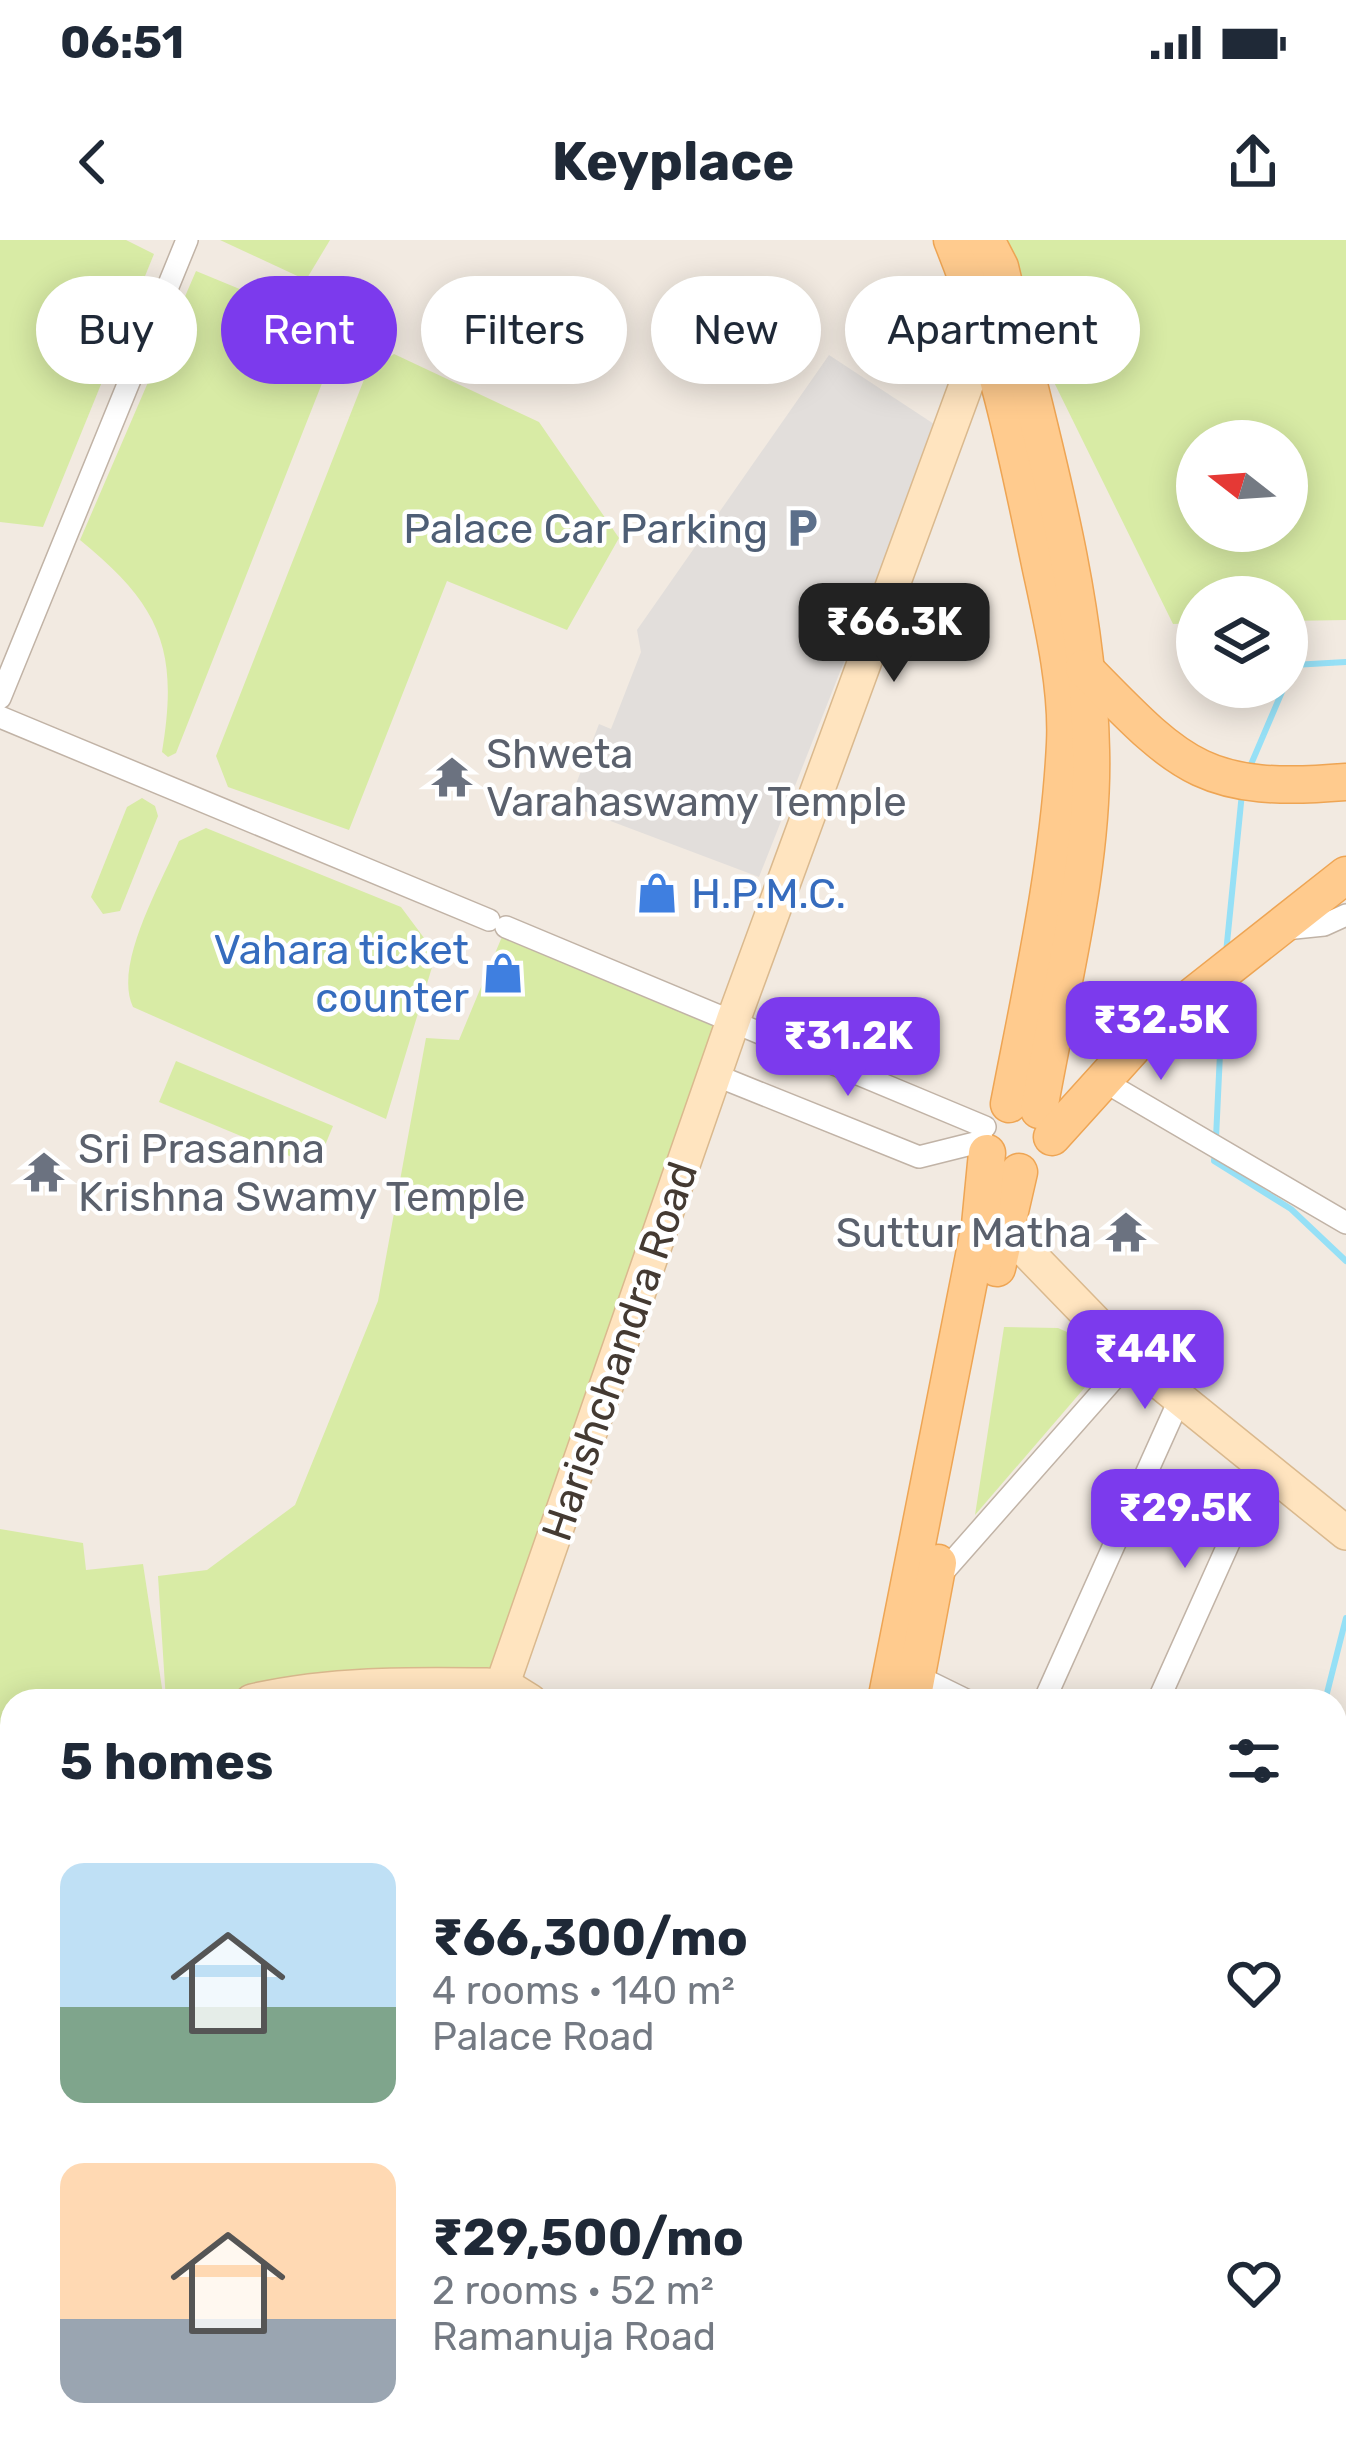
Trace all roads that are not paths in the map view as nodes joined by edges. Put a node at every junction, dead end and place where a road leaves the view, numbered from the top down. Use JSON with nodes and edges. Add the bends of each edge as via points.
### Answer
{"nodes":[{"id":1,"x":188,"y":240,"type":"edge"},
{"id":2,"x":952,"y":240,"type":"edge"},
{"id":3,"x":986,"y":240,"type":"edge"},
{"id":4,"x":966,"y":276,"type":"edge"},
{"id":5,"x":966,"y":384,"type":"edge"},
{"id":6,"x":999,"y":384,"type":"edge"},
{"id":7,"x":1072,"y":675,"type":"junction"},
{"id":8,"x":0,"y":698,"type":"edge"},
{"id":9,"x":0,"y":717,"type":"edge"},
{"id":10,"x":1346,"y":782,"type":"edge"},
{"id":11,"x":1346,"y":875,"type":"edge"},
{"id":12,"x":1346,"y":915,"type":"edge"},
{"id":13,"x":1278,"y":930,"type":"junction"},
{"id":14,"x":734,"y":1018,"type":"junction"},
{"id":15,"x":715,"y":1076,"type":"junction"},
{"id":16,"x":1100,"y":1079,"type":"junction"},
{"id":17,"x":1009,"y":1129,"type":"junction"},
{"id":18,"x":1346,"y":1223,"type":"edge"},
{"id":19,"x":1004,"y":1228,"type":"junction"},
{"id":20,"x":1131,"y":1359,"type":"junction"},
{"id":21,"x":1181,"y":1396,"type":"junction"},
{"id":22,"x":1264,"y":1465,"type":"junction"},
{"id":23,"x":1345,"y":1532,"type":"edge"},
{"id":24,"x":934,"y":1581,"type":"junction"},
{"id":25,"x":329,"y":1689,"type":"edge"},
{"id":26,"x":435,"y":1689,"type":"edge"},
{"id":27,"x":507,"y":1689,"type":"edge"},
{"id":28,"x":888,"y":1689,"type":"edge"},
{"id":29,"x":915,"y":1689,"type":"edge"},
{"id":30,"x":1049,"y":1689,"type":"edge"},
{"id":31,"x":1163,"y":1689,"type":"edge"}],
"edges":[{"from":1,"to":8,"type":"street"},
{"from":2,"to":4,"type":"main road"},
{"from":3,"to":7,"type":"main road","via":[[1012,316],[1081,628]]},
{"from":5,"to":14,"type":"street","name":"Harishchandra Road"},
{"from":6,"to":7,"type":"main road"},
{"from":7,"to":10,"type":"main road","via":[[1217,778],[1269,788]]},
{"from":7,"to":17,"type":"main road"},
{"from":9,"to":14,"type":"street"},
{"from":11,"to":13,"type":"main road"},
{"from":12,"to":13,"type":"street"},
{"from":13,"to":16,"type":"main road"},
{"from":14,"to":15,"type":"street","name":"Harishchandra Road"},
{"from":14,"to":17,"type":"street"},
{"from":15,"to":17,"type":"street","via":[[919,1157]]},
{"from":15,"to":27,"type":"street","name":"Harishchandra Road"},
{"from":16,"to":17,"type":"main road"},
{"from":16,"to":18,"type":"street"},
{"from":17,"to":19,"type":"main road","via":[[1043,1161],[1019,1172]]},
{"from":17,"to":28,"type":"main road","via":[[980,1225]]},
{"from":19,"to":20,"type":"street"},
{"from":19,"to":24,"type":"main road"},
{"from":20,"to":21,"type":"street"},
{"from":20,"to":24,"type":"street"},
{"from":21,"to":22,"type":"street"},
{"from":21,"to":30,"type":"street"},
{"from":22,"to":23,"type":"street"},
{"from":22,"to":31,"type":"street"},
{"from":24,"to":29,"type":"main road"},
{"from":25,"to":26,"type":"street"}]}
